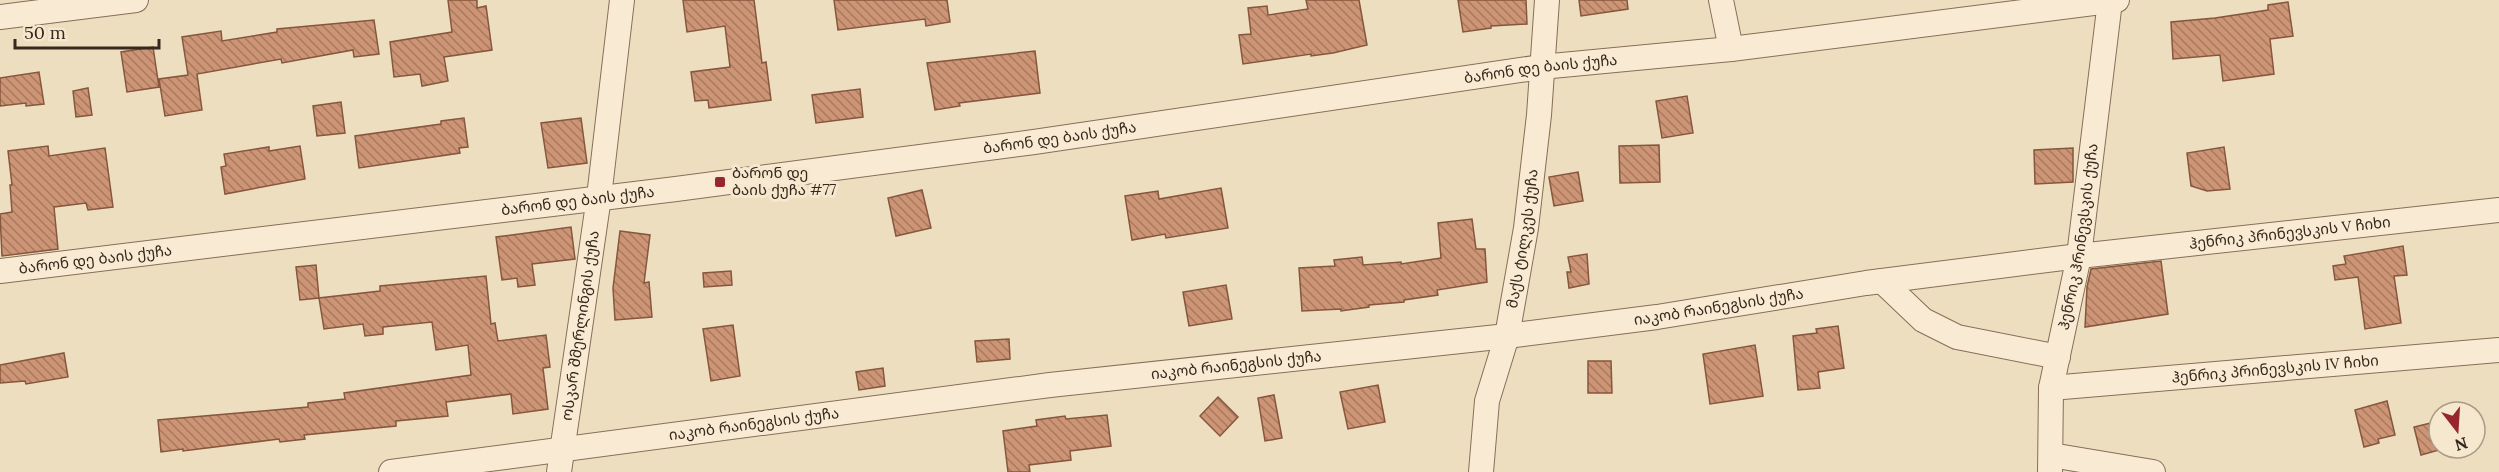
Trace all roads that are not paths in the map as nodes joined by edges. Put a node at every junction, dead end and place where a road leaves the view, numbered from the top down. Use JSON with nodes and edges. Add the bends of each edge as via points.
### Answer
{"nodes":[{"id":1,"x":136,"y":0,"type":"edge"},
{"id":2,"x":622,"y":0,"type":"edge"},
{"id":3,"x":1547,"y":0,"type":"edge"},
{"id":4,"x":1721,"y":0,"type":"edge"},
{"id":5,"x":2114,"y":1,"type":"edge"},
{"id":6,"x":0,"y":17,"type":"edge"},
{"id":7,"x":1731,"y":49,"type":"junction"},
{"id":8,"x":1541,"y":67,"type":"junction"},
{"id":9,"x":599,"y":197,"type":"junction"},
{"id":10,"x":2499,"y":210,"type":"edge"},
{"id":11,"x":2079,"y":256,"type":"junction"},
{"id":12,"x":0,"y":271,"type":"edge"},
{"id":13,"x":1882,"y":281,"type":"junction"},
{"id":14,"x":1507,"y":336,"type":"junction"},
{"id":15,"x":2499,"y":350,"type":"edge"},
{"id":16,"x":2058,"y":357,"type":"junction"},
{"id":17,"x":2051,"y":388,"type":"junction"},
{"id":18,"x":560,"y":460,"type":"edge"},
{"id":19,"x":2050,"y":463,"type":"edge"},
{"id":20,"x":391,"y":472,"type":"edge"},
{"id":21,"x":1481,"y":472,"type":"edge"},
{"id":22,"x":2152,"y":472,"type":"edge"}],
"edges":[{"from":1,"to":6,"type":"street"},
{"from":2,"to":9,"type":"street","name":"ოსკარ შმერლინგის ქუჩა"},
{"from":3,"to":8,"type":"street","name":"მაქს ტილკეს ქუჩა"},
{"from":4,"to":7,"type":"street"},
{"from":5,"to":7,"type":"street","name":"ბარონ დე ბაის ქუჩა"},
{"from":5,"to":11,"type":"street","name":"ჰენრიკ ჰრინევსკის ქუჩა"},
{"from":7,"to":8,"type":"street","name":"ბარონ დე ბაის ქუჩა"},
{"from":8,"to":9,"type":"street","name":"ბარონ დე ბაის ქუჩა","via":[[1034,142]]},
{"from":8,"to":14,"type":"street","name":"მაქს ტილკეს ქუჩა","via":[[1526,228]]},
{"from":9,"to":12,"type":"street","name":"ბარონ დე ბაის ქუჩა"},
{"from":9,"to":18,"type":"street","name":"ოსკარ შმერლინგის ქუჩა"},
{"from":10,"to":11,"type":"street","name":"ჰენრიკ პრინევსკის V ჩიხი"},
{"from":11,"to":13,"type":"street","name":"იაკობ რაინეგსის ქუჩა"},
{"from":11,"to":16,"type":"street","name":"ჰენრიკ ჰრინევსკის ქუჩა"},
{"from":13,"to":14,"type":"street","name":"იაკობ რაინეგსის ქუჩა"},
{"from":13,"to":16,"type":"street","via":[[1923,320],[1957,337]]},
{"from":14,"to":18,"type":"street","name":"იაკობ რაინეგსის ქუჩა","via":[[1050,385]]},
{"from":14,"to":21,"type":"street","name":"მაქს ტილკეს ქუჩა","via":[[1487,401]]},
{"from":15,"to":17,"type":"street","name":"ჰენრიკ პრინევსკის IV ჩიხი"},
{"from":16,"to":17,"type":"street","name":"ჰენრიკ ჰრინევსკის ქუჩა"},
{"from":17,"to":19,"type":"street","name":"ჰენრიკ ჰრინევსკის ქუჩა"},
{"from":18,"to":20,"type":"street","name":"იაკობ რაინეგსის ქუჩა"},
{"from":19,"to":22,"type":"street"}]}
